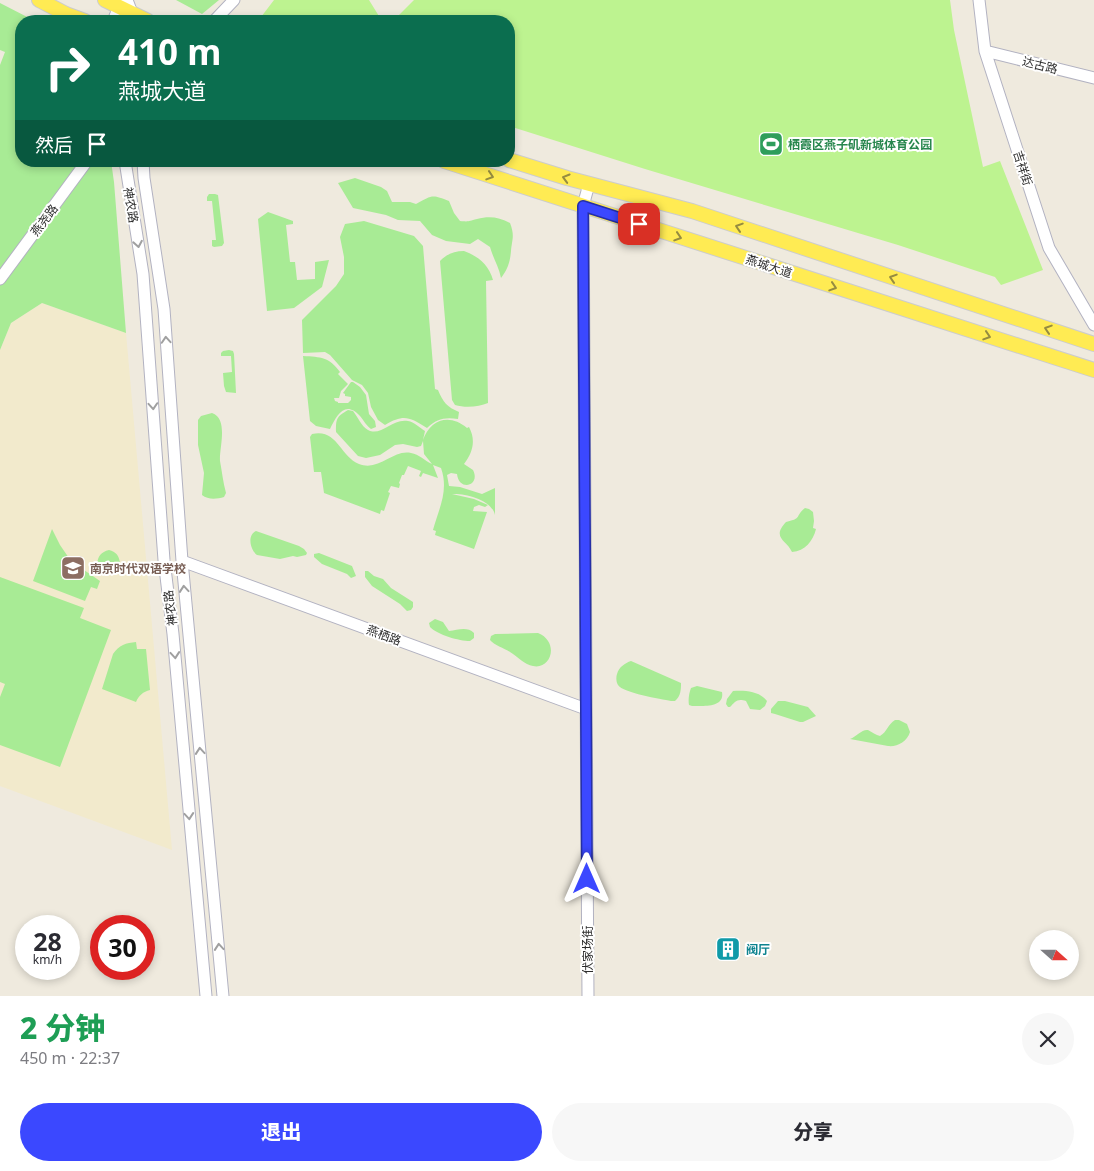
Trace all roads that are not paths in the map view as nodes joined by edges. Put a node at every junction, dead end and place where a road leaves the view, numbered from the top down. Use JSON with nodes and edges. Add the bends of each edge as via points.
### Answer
{"nodes":[{"id":1,"x":39,"y":0,"type":"edge"},
{"id":2,"x":105,"y":0,"type":"edge"},
{"id":3,"x":979,"y":0,"type":"edge"},
{"id":4,"x":231,"y":3,"type":"edge"},
{"id":5,"x":126,"y":8,"type":"edge"},
{"id":6,"x":69,"y":15,"type":"edge"},
{"id":7,"x":138,"y":15,"type":"edge"},
{"id":8,"x":220,"y":15,"type":"edge"},
{"id":9,"x":985,"y":52,"type":"junction"},
{"id":10,"x":1094,"y":78,"type":"edge"},
{"id":11,"x":515,"y":162,"type":"edge"},
{"id":12,"x":83,"y":167,"type":"edge"},
{"id":13,"x":126,"y":167,"type":"edge"},
{"id":14,"x":143,"y":167,"type":"edge"},
{"id":15,"x":463,"y":167,"type":"edge"},
{"id":16,"x":589,"y":184,"type":"junction"},
{"id":17,"x":583,"y":206,"type":"junction"},
{"id":18,"x":0,"y":278,"type":"edge"},
{"id":19,"x":1094,"y":325,"type":"edge"},
{"id":20,"x":1094,"y":344,"type":"edge"},
{"id":21,"x":1094,"y":370,"type":"edge"},
{"id":22,"x":182,"y":561,"type":"junction"},
{"id":23,"x":586,"y":709,"type":"junction"},
{"id":24,"x":206,"y":996,"type":"edge"},
{"id":25,"x":223,"y":996,"type":"edge"},
{"id":26,"x":588,"y":996,"type":"edge"}],
"edges":[{"from":1,"to":6,"type":"main road"},
{"from":2,"to":5,"type":"main road"},
{"from":3,"to":9,"type":"street","name":"吉祥街"},
{"from":4,"to":8,"type":"street"},
{"from":5,"to":7,"type":"main road"},
{"from":9,"to":10,"type":"street","name":"达古路"},
{"from":9,"to":19,"type":"street","name":"吉祥街","via":[[1049,248]]},
{"from":16,"to":11,"type":"main road","one_way":true},
{"from":12,"to":18,"type":"street","name":"燕尧路"},
{"from":13,"to":24,"type":"street","name":"神农路","one_way":true,"via":[[143,274],[164,560]]},
{"from":22,"to":14,"type":"street","name":"神农路","one_way":true,"via":[[164,309]]},
{"from":15,"to":17,"type":"main road","name":"燕城大道","one_way":true},
{"from":16,"to":17,"type":"street","name":"伏家场街"},
{"from":20,"to":16,"type":"main road","one_way":true,"via":[[692,211]]},
{"from":17,"to":21,"type":"main road","name":"燕城大道","one_way":true},
{"from":17,"to":23,"type":"street","name":"伏家场街"},
{"from":22,"to":23,"type":"street","name":"燕栖路"},
{"from":25,"to":22,"type":"street","name":"神农路","one_way":true},
{"from":23,"to":26,"type":"street","name":"伏家场街"}]}
